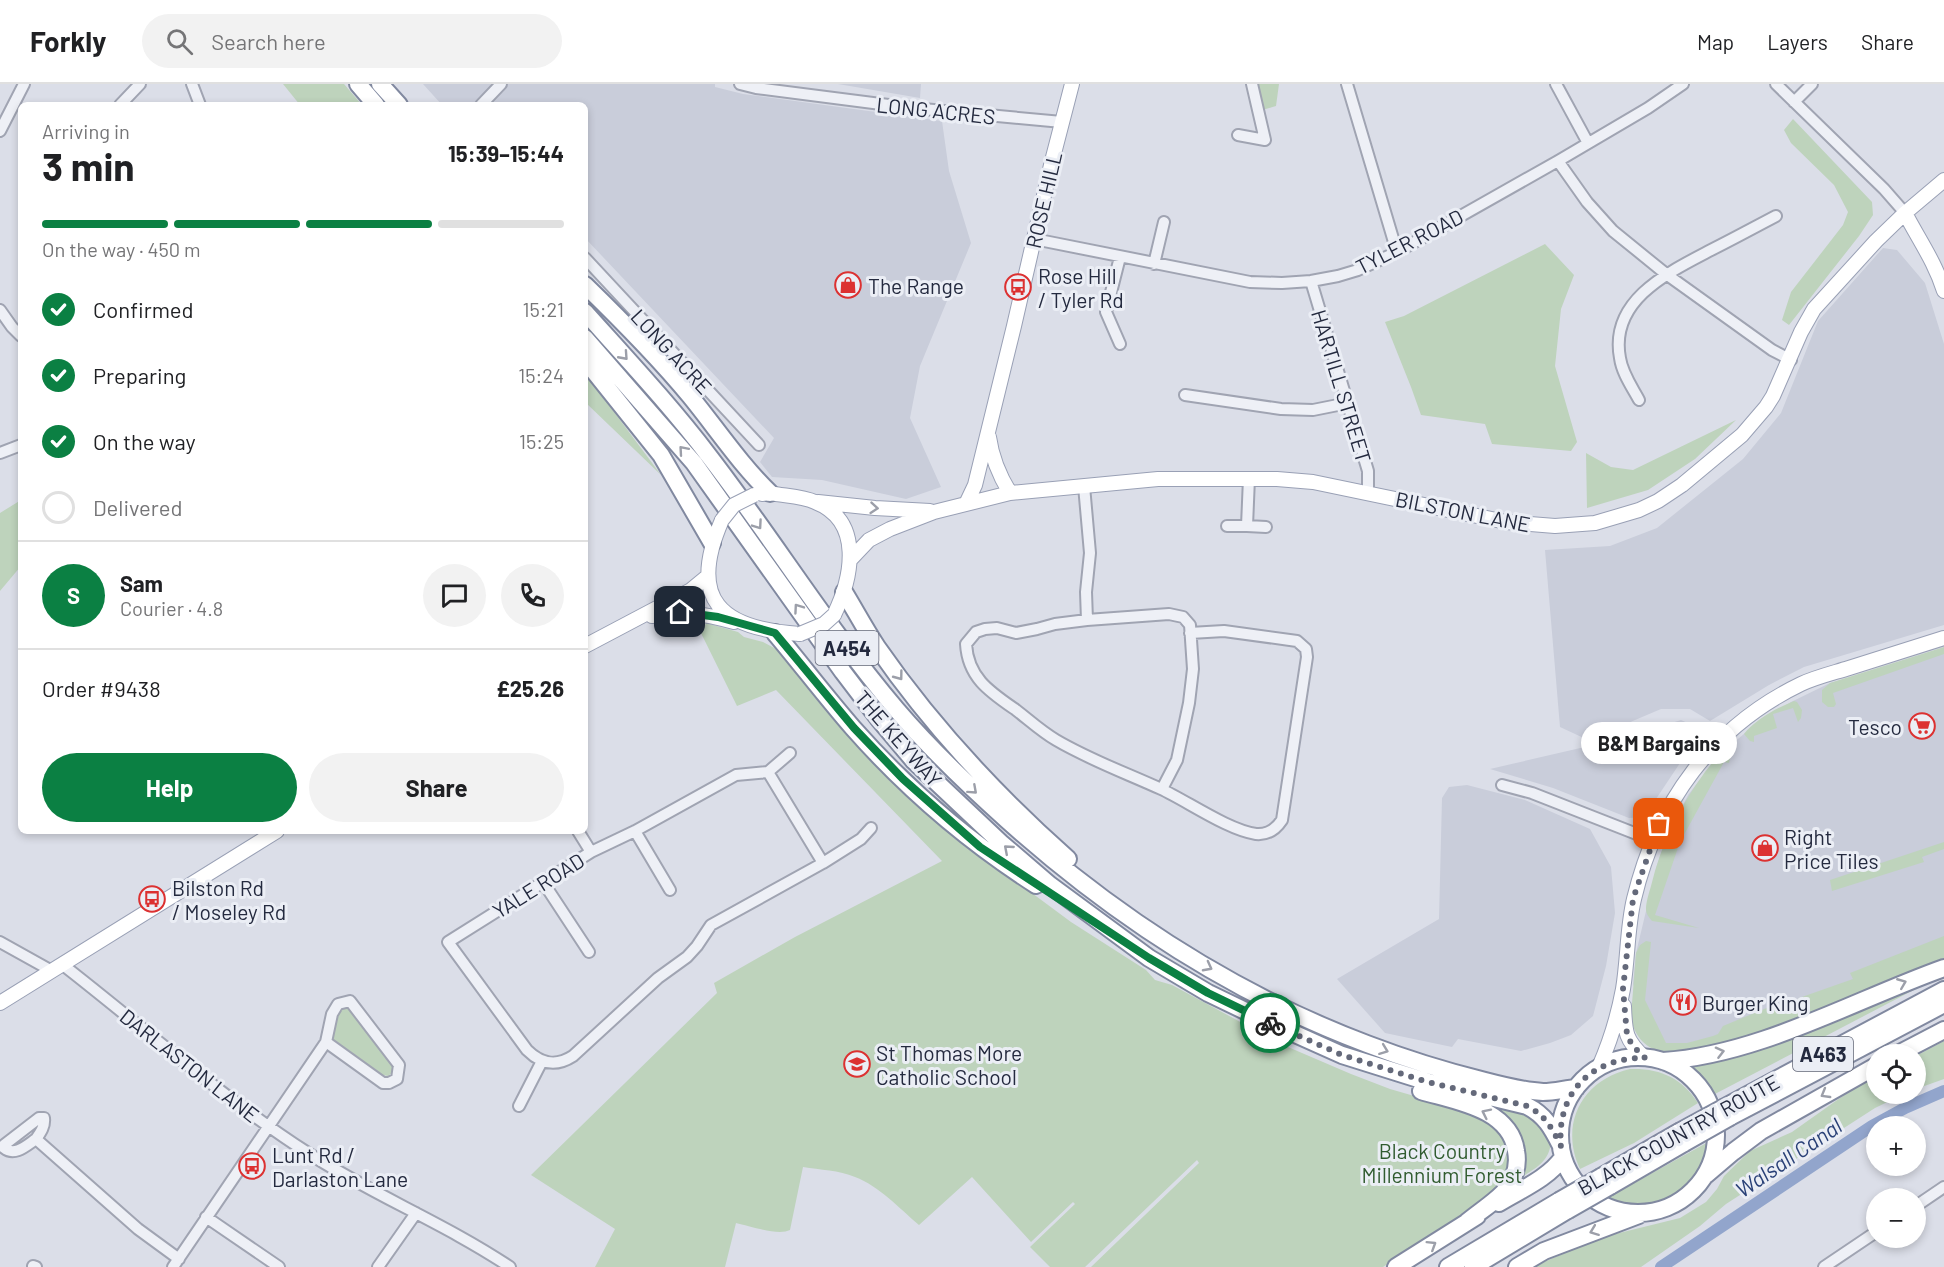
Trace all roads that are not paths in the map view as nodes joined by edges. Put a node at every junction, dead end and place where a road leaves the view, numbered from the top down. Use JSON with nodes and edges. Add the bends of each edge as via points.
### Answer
{"nodes":[{"id":1,"x":24,"y":84,"type":"edge"},
{"id":2,"x":140,"y":84,"type":"edge"},
{"id":3,"x":192,"y":84,"type":"edge"},
{"id":4,"x":358,"y":84,"type":"edge"},
{"id":5,"x":380,"y":84,"type":"edge"},
{"id":6,"x":501,"y":84,"type":"edge"},
{"id":7,"x":740,"y":84,"type":"edge"},
{"id":8,"x":1072,"y":84,"type":"edge"},
{"id":9,"x":1252,"y":84,"type":"edge"},
{"id":10,"x":1347,"y":84,"type":"edge"},
{"id":11,"x":1556,"y":84,"type":"edge"},
{"id":12,"x":1683,"y":84,"type":"edge"},
{"id":13,"x":1776,"y":84,"type":"edge"},
{"id":14,"x":1812,"y":84,"type":"edge"},
{"id":15,"x":756,"y":86,"type":"edge"},
{"id":16,"x":123,"y":102,"type":"edge"},
{"id":17,"x":199,"y":102,"type":"edge"},
{"id":18,"x":373,"y":102,"type":"edge"},
{"id":19,"x":396,"y":102,"type":"edge"},
{"id":20,"x":484,"y":102,"type":"edge"},
{"id":21,"x":1794,"y":102,"type":"junction"},
{"id":22,"x":1062,"y":122,"type":"junction"},
{"id":23,"x":0,"y":132,"type":"edge"},
{"id":24,"x":1238,"y":135,"type":"dead end"},
{"id":25,"x":1588,"y":143,"type":"junction"},
{"id":26,"x":1558,"y":160,"type":"junction"},
{"id":27,"x":1944,"y":180,"type":"edge"},
{"id":28,"x":1905,"y":213,"type":"junction"},
{"id":29,"x":1776,"y":216,"type":"dead end"},
{"id":30,"x":1164,"y":222,"type":"dead end"},
{"id":31,"x":1034,"y":239,"type":"junction"},
{"id":32,"x":1397,"y":252,"type":"junction"},
{"id":33,"x":1120,"y":257,"type":"junction"},
{"id":34,"x":588,"y":261,"type":"edge"},
{"id":35,"x":1154,"y":264,"type":"junction"},
{"id":36,"x":1666,"y":273,"type":"junction"},
{"id":37,"x":1311,"y":281,"type":"junction"},
{"id":38,"x":588,"y":288,"type":"edge"},
{"id":39,"x":1944,"y":291,"type":"edge"},
{"id":40,"x":1,"y":313,"type":"edge"},
{"id":41,"x":588,"y":315,"type":"edge"},
{"id":42,"x":18,"y":333,"type":"edge"},
{"id":43,"x":588,"y":341,"type":"edge"},
{"id":44,"x":1120,"y":344,"type":"dead end"},
{"id":45,"x":1791,"y":360,"type":"junction"},
{"id":46,"x":588,"y":364,"type":"edge"},
{"id":47,"x":1185,"y":395,"type":"dead end"},
{"id":48,"x":1639,"y":400,"type":"dead end"},
{"id":49,"x":1348,"y":403,"type":"junction"},
{"id":50,"x":990,"y":422,"type":"junction"},
{"id":51,"x":759,"y":445,"type":"dead end"},
{"id":52,"x":18,"y":446,"type":"edge"},
{"id":53,"x":0,"y":453,"type":"edge"},
{"id":54,"x":1249,"y":478,"type":"junction"},
{"id":55,"x":1084,"y":486,"type":"junction"},
{"id":56,"x":1010,"y":493,"type":"junction"},
{"id":57,"x":1368,"y":493,"type":"junction"},
{"id":58,"x":762,"y":494,"type":"junction"},
{"id":59,"x":816,"y":502,"type":"junction"},
{"id":60,"x":966,"y":504,"type":"junction"},
{"id":61,"x":934,"y":512,"type":"junction"},
{"id":62,"x":1227,"y":526,"type":"dead end"},
{"id":63,"x":1247,"y":526,"type":"junction"},
{"id":64,"x":1266,"y":527,"type":"dead end"},
{"id":65,"x":712,"y":543,"type":"junction"},
{"id":66,"x":850,"y":560,"type":"junction"},
{"id":67,"x":708,"y":576,"type":"junction"},
{"id":68,"x":844,"y":592,"type":"junction"},
{"id":69,"x":644,"y":617,"type":"junction"},
{"id":70,"x":1087,"y":620,"type":"junction"},
{"id":71,"x":742,"y":624,"type":"junction"},
{"id":72,"x":775,"y":633,"type":"junction"},
{"id":73,"x":1190,"y":633,"type":"junction"},
{"id":74,"x":1944,"y":638,"type":"edge"},
{"id":75,"x":588,"y":645,"type":"edge"},
{"id":76,"x":790,"y":753,"type":"dead end"},
{"id":77,"x":768,"y":772,"type":"junction"},
{"id":78,"x":1502,"y":785,"type":"dead end"},
{"id":79,"x":1162,"y":789,"type":"junction"},
{"id":80,"x":870,"y":828,"type":"dead end"},
{"id":81,"x":635,"y":831,"type":"junction"},
{"id":82,"x":272,"y":834,"type":"edge"},
{"id":83,"x":580,"y":834,"type":"edge"},
{"id":84,"x":1652,"y":840,"type":"junction"},
{"id":85,"x":591,"y":852,"type":"junction"},
{"id":86,"x":823,"y":863,"type":"junction"},
{"id":87,"x":543,"y":882,"type":"junction"},
{"id":88,"x":670,"y":890,"type":"dead end"},
{"id":89,"x":1158,"y":937,"type":"junction"},
{"id":90,"x":0,"y":942,"type":"edge"},
{"id":91,"x":1130,"y":946,"type":"junction"},
{"id":92,"x":589,"y":952,"type":"dead end"},
{"id":93,"x":58,"y":968,"type":"junction"},
{"id":94,"x":1944,"y":968,"type":"edge"},
{"id":95,"x":1623,"y":989,"type":"junction"},
{"id":96,"x":1944,"y":990,"type":"edge"},
{"id":97,"x":0,"y":1003,"type":"edge"},
{"id":98,"x":1944,"y":1004,"type":"edge"},
{"id":99,"x":1944,"y":1030,"type":"edge"},
{"id":100,"x":326,"y":1042,"type":"junction"},
{"id":101,"x":1917,"y":1044,"type":"edge"},
{"id":102,"x":1342,"y":1055,"type":"junction"},
{"id":103,"x":1645,"y":1058,"type":"junction"},
{"id":104,"x":542,"y":1061,"type":"junction"},
{"id":105,"x":1662,"y":1061,"type":"junction"},
{"id":106,"x":1599,"y":1067,"type":"junction"},
{"id":107,"x":1866,"y":1072,"type":"edge"},
{"id":108,"x":1576,"y":1088,"type":"junction"},
{"id":109,"x":519,"y":1106,"type":"dead end"},
{"id":110,"x":1728,"y":1112,"type":"junction"},
{"id":111,"x":268,"y":1126,"type":"junction"},
{"id":112,"x":36,"y":1139,"type":"dead end"},
{"id":113,"x":1562,"y":1151,"type":"junction"},
{"id":114,"x":1702,"y":1178,"type":"junction"},
{"id":115,"x":1944,"y":1187,"type":"edge"},
{"id":116,"x":1926,"y":1199,"type":"edge"},
{"id":117,"x":1564,"y":1206,"type":"junction"},
{"id":118,"x":1649,"y":1212,"type":"junction"},
{"id":119,"x":416,"y":1213,"type":"junction"},
{"id":120,"x":206,"y":1217,"type":"junction"},
{"id":121,"x":1467,"y":1222,"type":"junction"},
{"id":122,"x":1866,"y":1239,"type":"edge"},
{"id":123,"x":176,"y":1263,"type":"edge"},
{"id":124,"x":1826,"y":1266,"type":"edge"},
{"id":125,"x":279,"y":1267,"type":"edge"},
{"id":126,"x":378,"y":1267,"type":"edge"},
{"id":127,"x":510,"y":1267,"type":"edge"},
{"id":128,"x":1396,"y":1267,"type":"edge"},
{"id":129,"x":1448,"y":1267,"type":"edge"},
{"id":130,"x":1473,"y":1267,"type":"edge"},
{"id":131,"x":1517,"y":1267,"type":"edge"}],
"edges":[{"from":1,"to":23,"type":"street"},
{"from":2,"to":16,"type":"street"},
{"from":3,"to":17,"type":"street"},
{"from":4,"to":18,"type":"highway"},
{"from":5,"to":19,"type":"highway"},
{"from":6,"to":20,"type":"street"},
{"from":7,"to":15,"type":"street","name":"LONG ACRES"},
{"from":8,"to":22,"type":"main road","name":"ROSE HILL"},
{"from":9,"to":24,"type":"street","via":[[1265,140]]},
{"from":10,"to":32,"type":"street"},
{"from":11,"to":25,"type":"street"},
{"from":12,"to":25,"type":"street","name":"TYLER ROAD"},
{"from":13,"to":21,"type":"street"},
{"from":14,"to":21,"type":"street"},
{"from":15,"to":22,"type":"street","name":"LONG ACRES","via":[[912,108]]},
{"from":21,"to":28,"type":"street"},
{"from":22,"to":31,"type":"main road","name":"ROSE HILL"},
{"from":25,"to":26,"type":"street","name":"TYLER ROAD"},
{"from":26,"to":32,"type":"street","name":"TYLER ROAD"},
{"from":26,"to":36,"type":"street","via":[[1603,222]]},
{"from":27,"to":28,"type":"main road","name":"BILSTON LANE"},
{"from":28,"to":39,"type":"main road","via":[[1937,270]]},
{"from":28,"to":45,"type":"main road","name":"BILSTON LANE","via":[[1814,309]]},
{"from":29,"to":36,"type":"street"},
{"from":30,"to":35,"type":"street"},
{"from":31,"to":33,"type":"street","name":"TYLER ROAD"},
{"from":31,"to":50,"type":"main road","name":"ROSE HILL"},
{"from":32,"to":37,"type":"street","name":"TYLER ROAD","via":[[1358,270]]},
{"from":33,"to":35,"type":"street","name":"TYLER ROAD"},
{"from":33,"to":44,"type":"street","via":[[1106,312]]},
{"from":34,"to":51,"type":"street","name":"LONG ACRE"},
{"from":35,"to":37,"type":"street","name":"TYLER ROAD","via":[[1250,282]]},
{"from":36,"to":45,"type":"street"},
{"from":36,"to":48,"type":"street","via":[[1642,292],[1621,329],[1619,358]]},
{"from":37,"to":49,"type":"street","name":"HARTILL STREET"},
{"from":38,"to":58,"type":"highway","via":[[689,394]]},
{"from":40,"to":42,"type":"street"},
{"from":41,"to":89,"type":"highway","name":"THE KEYWAY","number":"A454","one_way":true,"via":[[709,456],[843,643],[934,752],[1049,856]]},
{"from":91,"to":43,"type":"highway","name":"THE KEYWAY","number":"A454","one_way":true,"via":[[1001,843],[914,760],[843,672],[694,463]]},
{"from":45,"to":57,"type":"main road","name":"BILSTON LANE","via":[[1766,407],[1742,435],[1658,501],[1622,516],[1595,523],[1536,525]]},
{"from":46,"to":65,"type":"highway","via":[[661,455]]},
{"from":47,"to":49,"type":"street","via":[[1281,409],[1313,410]]},
{"from":49,"to":57,"type":"street","name":"HARTILL STREET","via":[[1368,471]]},
{"from":50,"to":56,"type":"main road","name":"ROSE HILL","via":[[992,458]]},
{"from":50,"to":60,"type":"main road","name":"ROSE HILL","via":[[975,485]]},
{"from":52,"to":53,"type":"street"},
{"from":54,"to":55,"type":"main road","name":"BILSTON LANE","via":[[1158,479]]},
{"from":54,"to":57,"type":"main road","name":"BILSTON LANE","via":[[1313,482]]},
{"from":54,"to":63,"type":"street"},
{"from":55,"to":56,"type":"main road","name":"BILSTON LANE"},
{"from":55,"to":70,"type":"street","via":[[1090,553]]},
{"from":56,"to":60,"type":"main road","name":"BILSTON LANE"},
{"from":58,"to":59,"type":"main road"},
{"from":58,"to":65,"type":"main road","bridge":true,"via":[[734,505]]},
{"from":59,"to":61,"type":"main road","one_way":true},
{"from":59,"to":66,"type":"main road","via":[[838,516],[846,531]]},
{"from":60,"to":61,"type":"main road","name":"BILSTON LANE"},
{"from":61,"to":66,"type":"main road","via":[[869,540]]},
{"from":62,"to":63,"type":"street"},
{"from":63,"to":64,"type":"street"},
{"from":65,"to":67,"type":"main road"},
{"from":66,"to":68,"type":"main road"},
{"from":67,"to":69,"type":"main road"},
{"from":67,"to":71,"type":"main road","via":[[711,594],[728,615]]},
{"from":68,"to":72,"type":"main road","bridge":true,"via":[[834,615],[824,624],[800,634]]},
{"from":68,"to":89,"type":"highway","one_way":true,"via":[[884,656],[965,757],[1065,856]]},
{"from":69,"to":71,"type":"main road","via":[[696,613]]},
{"from":69,"to":75,"type":"main road"},
{"from":70,"to":73,"type":"street","via":[[1178,614],[1188,620]]},
{"from":70,"to":79,"type":"street","via":[[1016,633],[985,629],[976,632],[966,644],[967,658],[986,688],[1055,740]]},
{"from":71,"to":72,"type":"main road"},
{"from":72,"to":91,"type":"highway","via":[[854,728],[903,779],[980,847]]},
{"from":73,"to":79,"type":"street","via":[[1193,669],[1188,712],[1177,759]]},
{"from":73,"to":79,"type":"street","via":[[1224,631],[1297,641],[1306,649],[1282,820],[1272,831],[1257,834],[1239,830]]},
{"from":74,"to":84,"type":"main road","via":[[1808,682],[1771,701],[1731,730],[1696,765]]},
{"from":76,"to":77,"type":"street"},
{"from":77,"to":81,"type":"street","name":"YALE ROAD","via":[[736,776]]},
{"from":77,"to":86,"type":"street"},
{"from":78,"to":84,"type":"street"},
{"from":80,"to":86,"type":"street","via":[[861,839]]},
{"from":81,"to":85,"type":"street","name":"YALE ROAD"},
{"from":81,"to":88,"type":"street"},
{"from":82,"to":93,"type":"main road"},
{"from":83,"to":85,"type":"street"},
{"from":84,"to":95,"type":"main road","via":[[1633,899]]},
{"from":85,"to":87,"type":"street","name":"YALE ROAD"},
{"from":86,"to":104,"type":"street","via":[[711,925],[687,957],[658,978],[573,1056],[564,1062]]},
{"from":87,"to":92,"type":"street"},
{"from":87,"to":104,"type":"street","name":"YALE ROAD","via":[[448,942],[527,1050]]},
{"from":89,"to":108,"type":"highway","name":"THE KEYWAY","number":"A454","one_way":true,"via":[[1287,1009],[1400,1057],[1523,1089],[1545,1092]]},
{"from":90,"to":93,"type":"street","name":"DARLASTON LANE"},
{"from":91,"to":102,"type":"highway","name":"THE KEYWAY","number":"A454","via":[[1208,993]]},
{"from":93,"to":97,"type":"main road"},
{"from":93,"to":111,"type":"street","name":"DARLASTON LANE"},
{"from":105,"to":94,"type":"highway","one_way":true,"via":[[1730,1050]]},
{"from":95,"to":103,"type":"main road","via":[[1627,1035]]},
{"from":95,"to":106,"type":"main road","via":[[1615,1026]]},
{"from":96,"to":110,"type":"highway","name":"BLACK COUNTRY ROUTE","number":"A463"},
{"from":98,"to":110,"type":"highway","name":"BLACK COUNTRY ROUTE","number":"A463"},
{"from":99,"to":101,"type":"highway"},
{"from":100,"to":100,"type":"street","via":[[332,1014],[338,1004],[350,1002],[399,1065],[397,1079],[383,1083]]},
{"from":100,"to":111,"type":"street"},
{"from":102,"to":113,"type":"highway","name":"THE KEYWAY","number":"A454","via":[[1428,1082],[1527,1106],[1551,1125]]},
{"from":121,"to":102,"type":"highway","one_way":true,"via":[[1503,1193],[1516,1170],[1515,1145],[1504,1125],[1474,1107],[1406,1087]]},
{"from":103,"to":105,"type":"highway"},
{"from":103,"to":106,"type":"highway","via":[[1620,1059]]},
{"from":104,"to":109,"type":"street"},
{"from":105,"to":114,"type":"highway","via":[[1696,1084],[1713,1115],[1714,1149]]},
{"from":106,"to":108,"type":"highway"},
{"from":107,"to":114,"type":"highway","one_way":true,"via":[[1761,1131]]},
{"from":108,"to":113,"type":"highway","via":[[1563,1111]]},
{"from":110,"to":117,"type":"highway","name":"BLACK COUNTRY ROUTE","number":"A463","bridge":true},
{"from":111,"to":119,"type":"street","name":"DARLASTON LANE","via":[[339,1173]]},
{"from":111,"to":120,"type":"street"},
{"from":112,"to":123,"type":"street"},
{"from":113,"to":118,"type":"highway","via":[[1577,1184],[1593,1199],[1624,1212]]},
{"from":113,"to":121,"type":"highway","via":[[1558,1164],[1547,1173]]},
{"from":114,"to":118,"type":"highway","via":[[1680,1200]]},
{"from":115,"to":116,"type":"street"},
{"from":117,"to":129,"type":"highway","name":"BLACK COUNTRY ROUTE","number":"A463"},
{"from":117,"to":130,"type":"highway","name":"BLACK COUNTRY ROUTE","number":"A463"},
{"from":118,"to":131,"type":"highway","one_way":true,"via":[[1544,1251]]},
{"from":119,"to":126,"type":"street"},
{"from":119,"to":127,"type":"street","name":"DARLASTON LANE"},
{"from":120,"to":123,"type":"street"},
{"from":120,"to":125,"type":"street"},
{"from":128,"to":121,"type":"highway","one_way":true},
{"from":122,"to":124,"type":"street"}]}
